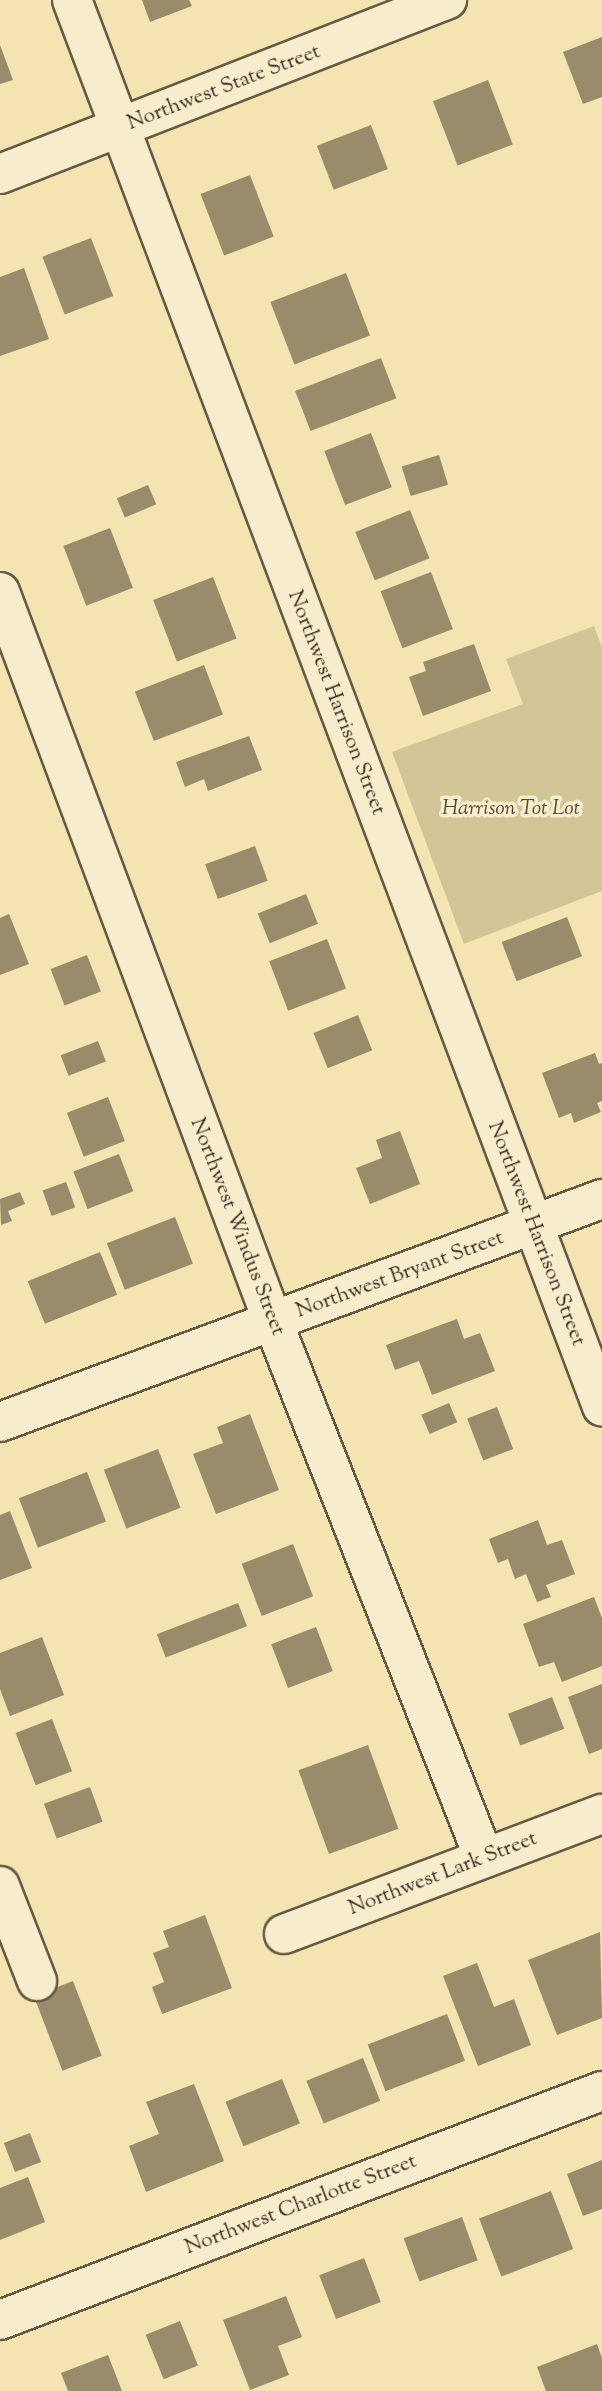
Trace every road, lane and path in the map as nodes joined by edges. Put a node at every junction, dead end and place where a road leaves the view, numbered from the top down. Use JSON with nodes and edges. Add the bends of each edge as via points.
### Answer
{"nodes":[{"id":1,"x":72,"y":0,"type":"edge"},
{"id":2,"x":447,"y":0,"type":"edge"},
{"id":3,"x":121,"y":128,"type":"junction"},
{"id":4,"x":0,"y":174,"type":"edge"},
{"id":5,"x":0,"y":592,"type":"edge"},
{"id":6,"x":602,"y":1199,"type":"edge"},
{"id":7,"x":532,"y":1225,"type":"junction"},
{"id":8,"x":273,"y":1322,"type":"junction"},
{"id":9,"x":602,"y":1406,"type":"edge"},
{"id":10,"x":0,"y":1422,"type":"edge"},
{"id":11,"x":602,"y":1814,"type":"edge"},
{"id":12,"x":484,"y":1858,"type":"junction"},
{"id":13,"x":0,"y":1886,"type":"edge"},
{"id":14,"x":284,"y":1934,"type":"dead end"},
{"id":15,"x":37,"y":1981,"type":"dead end"},
{"id":16,"x":602,"y":2091,"type":"edge"},
{"id":17,"x":0,"y":2320,"type":"edge"}],
"edges":[{"from":1,"to":3,"type":"street","name":"Northwest Harrison Street"},
{"from":2,"to":3,"type":"street","name":"Northwest State Street"},
{"from":3,"to":4,"type":"street","name":"Northwest State Street"},
{"from":3,"to":7,"type":"street","name":"Northwest Harrison Street"},
{"from":5,"to":8,"type":"street","name":"Northwest Windus Street"},
{"from":6,"to":7,"type":"street","name":"Northwest Bryant Street"},
{"from":7,"to":8,"type":"street","name":"Northwest Bryant Street"},
{"from":7,"to":9,"type":"street","name":"Northwest Harrison Street"},
{"from":8,"to":10,"type":"street","name":"Northwest Bryant Street"},
{"from":8,"to":12,"type":"street","name":"Northwest Windus Street"},
{"from":11,"to":12,"type":"street","name":"Northwest Lark Street"},
{"from":12,"to":14,"type":"street","name":"Northwest Lark Street"},
{"from":13,"to":15,"type":"street"},
{"from":16,"to":17,"type":"street","name":"Northwest Charlotte Street"}]}
